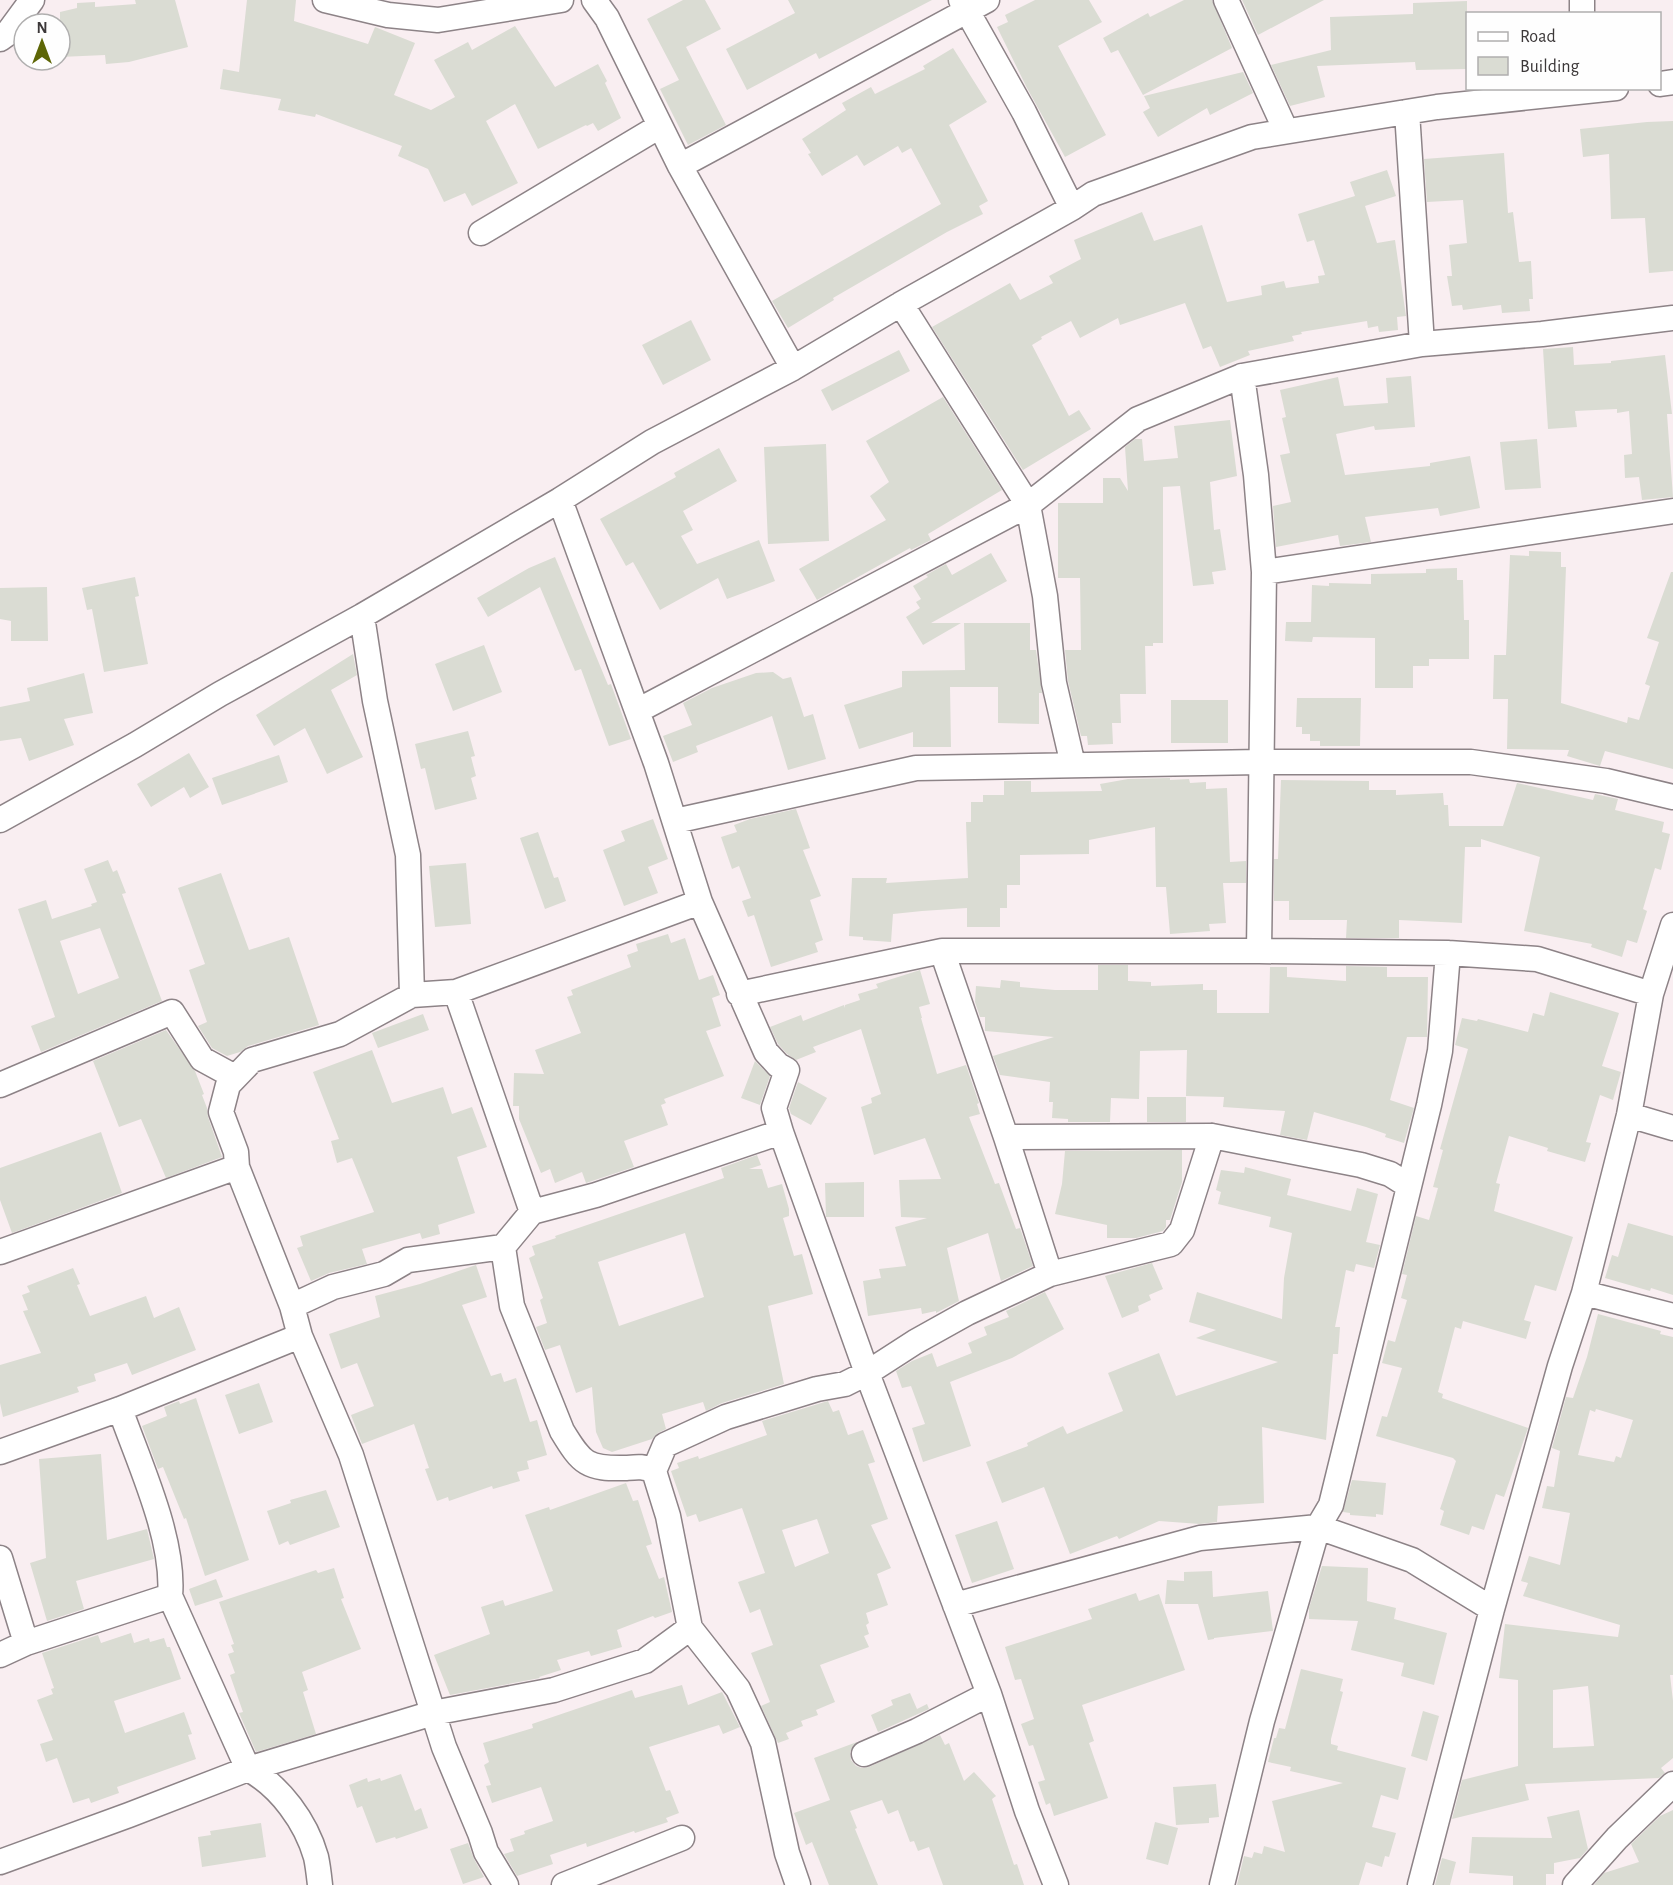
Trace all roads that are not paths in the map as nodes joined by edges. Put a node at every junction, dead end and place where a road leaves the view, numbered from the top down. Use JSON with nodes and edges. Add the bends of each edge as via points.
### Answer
{"nodes":[{"id":1,"x":32,"y":0,"type":"edge"},
{"id":2,"x":325,"y":0,"type":"edge"},
{"id":3,"x":561,"y":0,"type":"edge"},
{"id":4,"x":594,"y":0,"type":"edge"},
{"id":5,"x":1226,"y":0,"type":"edge"},
{"id":6,"x":971,"y":4,"type":"edge"},
{"id":7,"x":486,"y":6,"type":"edge"},
{"id":8,"x":0,"y":39,"type":"edge"},
{"id":9,"x":1584,"y":90,"type":"edge"},
{"id":10,"x":1407,"y":112,"type":"junction"},
{"id":11,"x":660,"y":126,"type":"junction"},
{"id":12,"x":1286,"y":131,"type":"junction"},
{"id":13,"x":680,"y":166,"type":"junction"},
{"id":14,"x":1072,"y":208,"type":"junction"},
{"id":15,"x":482,"y":233,"type":"dead end"},
{"id":16,"x":901,"y":304,"type":"junction"},
{"id":17,"x":1673,"y":318,"type":"edge"},
{"id":18,"x":1422,"y":344,"type":"junction"},
{"id":19,"x":793,"y":368,"type":"junction"},
{"id":20,"x":1242,"y":376,"type":"junction"},
{"id":21,"x":560,"y":500,"type":"junction"},
{"id":22,"x":1028,"y":505,"type":"junction"},
{"id":23,"x":1673,"y":511,"type":"edge"},
{"id":24,"x":1264,"y":572,"type":"junction"},
{"id":25,"x":362,"y":616,"type":"junction"},
{"id":26,"x":637,"y":711,"type":"junction"},
{"id":27,"x":1260,"y":762,"type":"junction"},
{"id":28,"x":1073,"y":765,"type":"junction"},
{"id":29,"x":1673,"y":797,"type":"edge"},
{"id":30,"x":0,"y":820,"type":"edge"},
{"id":31,"x":675,"y":821,"type":"junction"},
{"id":32,"x":700,"y":902,"type":"junction"},
{"id":33,"x":1673,"y":925,"type":"edge"},
{"id":34,"x":942,"y":951,"type":"junction"},
{"id":35,"x":1259,"y":951,"type":"junction"},
{"id":36,"x":1448,"y":953,"type":"junction"},
{"id":37,"x":456,"y":992,"type":"junction"},
{"id":38,"x":739,"y":994,"type":"junction"},
{"id":39,"x":1651,"y":994,"type":"junction"},
{"id":40,"x":412,"y":995,"type":"junction"},
{"id":41,"x":235,"y":1077,"type":"junction"},
{"id":42,"x":0,"y":1085,"type":"edge"},
{"id":43,"x":1629,"y":1114,"type":"junction"},
{"id":44,"x":1673,"y":1128,"type":"edge"},
{"id":45,"x":781,"y":1132,"type":"junction"},
{"id":46,"x":1212,"y":1136,"type":"junction"},
{"id":47,"x":1006,"y":1137,"type":"junction"},
{"id":48,"x":237,"y":1167,"type":"junction"},
{"id":49,"x":1409,"y":1186,"type":"junction"},
{"id":50,"x":532,"y":1212,"type":"junction"},
{"id":51,"x":503,"y":1247,"type":"junction"},
{"id":52,"x":0,"y":1252,"type":"edge"},
{"id":53,"x":1050,"y":1274,"type":"junction"},
{"id":54,"x":1584,"y":1293,"type":"junction"},
{"id":55,"x":292,"y":1306,"type":"junction"},
{"id":56,"x":1673,"y":1316,"type":"edge"},
{"id":57,"x":300,"y":1336,"type":"junction"},
{"id":58,"x":867,"y":1373,"type":"junction"},
{"id":59,"x":120,"y":1409,"type":"junction"},
{"id":60,"x":0,"y":1452,"type":"edge"},
{"id":61,"x":654,"y":1472,"type":"junction"},
{"id":62,"x":1318,"y":1527,"type":"junction"},
{"id":63,"x":0,"y":1558,"type":"edge"},
{"id":64,"x":170,"y":1596,"type":"junction"},
{"id":65,"x":956,"y":1605,"type":"junction"},
{"id":66,"x":1492,"y":1610,"type":"junction"},
{"id":67,"x":690,"y":1628,"type":"junction"},
{"id":68,"x":26,"y":1643,"type":"junction"},
{"id":69,"x":0,"y":1655,"type":"edge"},
{"id":70,"x":989,"y":1694,"type":"junction"},
{"id":71,"x":433,"y":1713,"type":"junction"},
{"id":72,"x":864,"y":1754,"type":"dead end"},
{"id":73,"x":248,"y":1769,"type":"junction"},
{"id":74,"x":1673,"y":1784,"type":"edge"},
{"id":75,"x":682,"y":1838,"type":"dead end"},
{"id":76,"x":0,"y":1862,"type":"edge"},
{"id":77,"x":1422,"y":1884,"type":"edge"},
{"id":78,"x":320,"y":1885,"type":"edge"},
{"id":79,"x":506,"y":1885,"type":"edge"},
{"id":80,"x":564,"y":1885,"type":"edge"},
{"id":81,"x":798,"y":1885,"type":"edge"},
{"id":82,"x":1056,"y":1885,"type":"edge"},
{"id":83,"x":1222,"y":1885,"type":"edge"},
{"id":84,"x":1575,"y":1885,"type":"edge"}],
"edges":[{"from":1,"to":8,"type":"street"},
{"from":2,"to":7,"type":"street","via":[[388,15],[438,20]]},
{"from":3,"to":7,"type":"street"},
{"from":4,"to":11,"type":"street","via":[[607,18]]},
{"from":5,"to":12,"type":"street"},
{"from":6,"to":13,"type":"street"},
{"from":6,"to":14,"type":"street"},
{"from":9,"to":10,"type":"street"},
{"from":10,"to":12,"type":"street"},
{"from":10,"to":18,"type":"street"},
{"from":11,"to":13,"type":"street"},
{"from":11,"to":15,"type":"street"},
{"from":12,"to":14,"type":"street","via":[[1252,137],[1104,190]]},
{"from":13,"to":19,"type":"street"},
{"from":14,"to":16,"type":"street"},
{"from":16,"to":19,"type":"street"},
{"from":16,"to":22,"type":"street"},
{"from":17,"to":18,"type":"street"},
{"from":18,"to":20,"type":"street"},
{"from":19,"to":21,"type":"street","via":[[652,442]]},
{"from":20,"to":22,"type":"street","via":[[1138,419]]},
{"from":20,"to":24,"type":"street"},
{"from":21,"to":25,"type":"street"},
{"from":21,"to":26,"type":"street"},
{"from":22,"to":26,"type":"street"},
{"from":22,"to":28,"type":"street","via":[[1046,596],[1054,683]]},
{"from":23,"to":24,"type":"street"},
{"from":24,"to":27,"type":"street"},
{"from":25,"to":30,"type":"street"},
{"from":25,"to":40,"type":"street","via":[[375,701],[408,855]]},
{"from":26,"to":31,"type":"street"},
{"from":27,"to":28,"type":"street"},
{"from":27,"to":29,"type":"street","via":[[1471,762],[1606,782]]},
{"from":27,"to":35,"type":"street"},
{"from":28,"to":31,"type":"street","via":[[916,768]]},
{"from":31,"to":32,"type":"street"},
{"from":32,"to":37,"type":"street"},
{"from":32,"to":38,"type":"street"},
{"from":33,"to":39,"type":"street"},
{"from":34,"to":35,"type":"street"},
{"from":34,"to":38,"type":"street"},
{"from":34,"to":47,"type":"street"},
{"from":35,"to":36,"type":"street"},
{"from":36,"to":39,"type":"street","via":[[1537,959]]},
{"from":36,"to":49,"type":"street","via":[[1440,1051]]},
{"from":37,"to":40,"type":"street"},
{"from":37,"to":50,"type":"street"},
{"from":38,"to":45,"type":"street","via":[[766,1052],[787,1070],[774,1108]]},
{"from":39,"to":43,"type":"street"},
{"from":40,"to":41,"type":"street","via":[[340,1034],[252,1060]]},
{"from":41,"to":42,"type":"street","via":[[202,1059],[172,1012]]},
{"from":41,"to":48,"type":"street","via":[[228,1084],[221,1112],[236,1152]]},
{"from":43,"to":44,"type":"street"},
{"from":43,"to":54,"type":"street"},
{"from":45,"to":50,"type":"street","via":[[596,1196]]},
{"from":45,"to":58,"type":"street"},
{"from":46,"to":47,"type":"street"},
{"from":46,"to":49,"type":"street","via":[[1361,1165],[1390,1174]]},
{"from":46,"to":53,"type":"street","via":[[1182,1230],[1171,1244]]},
{"from":47,"to":53,"type":"street"},
{"from":48,"to":52,"type":"street"},
{"from":48,"to":55,"type":"street"},
{"from":49,"to":62,"type":"street","via":[[1331,1505]]},
{"from":50,"to":51,"type":"street"},
{"from":51,"to":55,"type":"street","via":[[408,1260],[384,1274],[333,1287]]},
{"from":51,"to":61,"type":"street","via":[[513,1306],[573,1450],[587,1464],[603,1468],[645,1467]]},
{"from":53,"to":58,"type":"street","via":[[967,1313]]},
{"from":54,"to":56,"type":"street"},
{"from":54,"to":66,"type":"street"},
{"from":55,"to":57,"type":"street"},
{"from":57,"to":59,"type":"street"},
{"from":57,"to":71,"type":"street","via":[[351,1455]]},
{"from":58,"to":61,"type":"street","via":[[845,1384],[726,1417],[665,1445]]},
{"from":58,"to":65,"type":"street"},
{"from":59,"to":60,"type":"street"},
{"from":59,"to":64,"type":"street","via":[[160,1521],[171,1579]]},
{"from":61,"to":67,"type":"street","via":[[669,1516]]},
{"from":62,"to":65,"type":"street","via":[[1200,1538]]},
{"from":62,"to":66,"type":"street","via":[[1412,1560]]},
{"from":62,"to":83,"type":"street","via":[[1262,1721]]},
{"from":63,"to":68,"type":"street"},
{"from":64,"to":68,"type":"street"},
{"from":64,"to":73,"type":"street"},
{"from":65,"to":70,"type":"street"},
{"from":66,"to":77,"type":"street"},
{"from":67,"to":71,"type":"street","via":[[645,1661],[554,1690]]},
{"from":67,"to":81,"type":"street","via":[[738,1689],[763,1743],[787,1853]]},
{"from":68,"to":69,"type":"street"},
{"from":70,"to":72,"type":"street"},
{"from":70,"to":82,"type":"street"},
{"from":71,"to":73,"type":"street"},
{"from":71,"to":79,"type":"street","via":[[486,1852]]},
{"from":73,"to":76,"type":"street"},
{"from":73,"to":78,"type":"street","via":[[273,1786],[296,1814],[316,1857]]},
{"from":74,"to":84,"type":"street"},
{"from":75,"to":80,"type":"street"}]}
